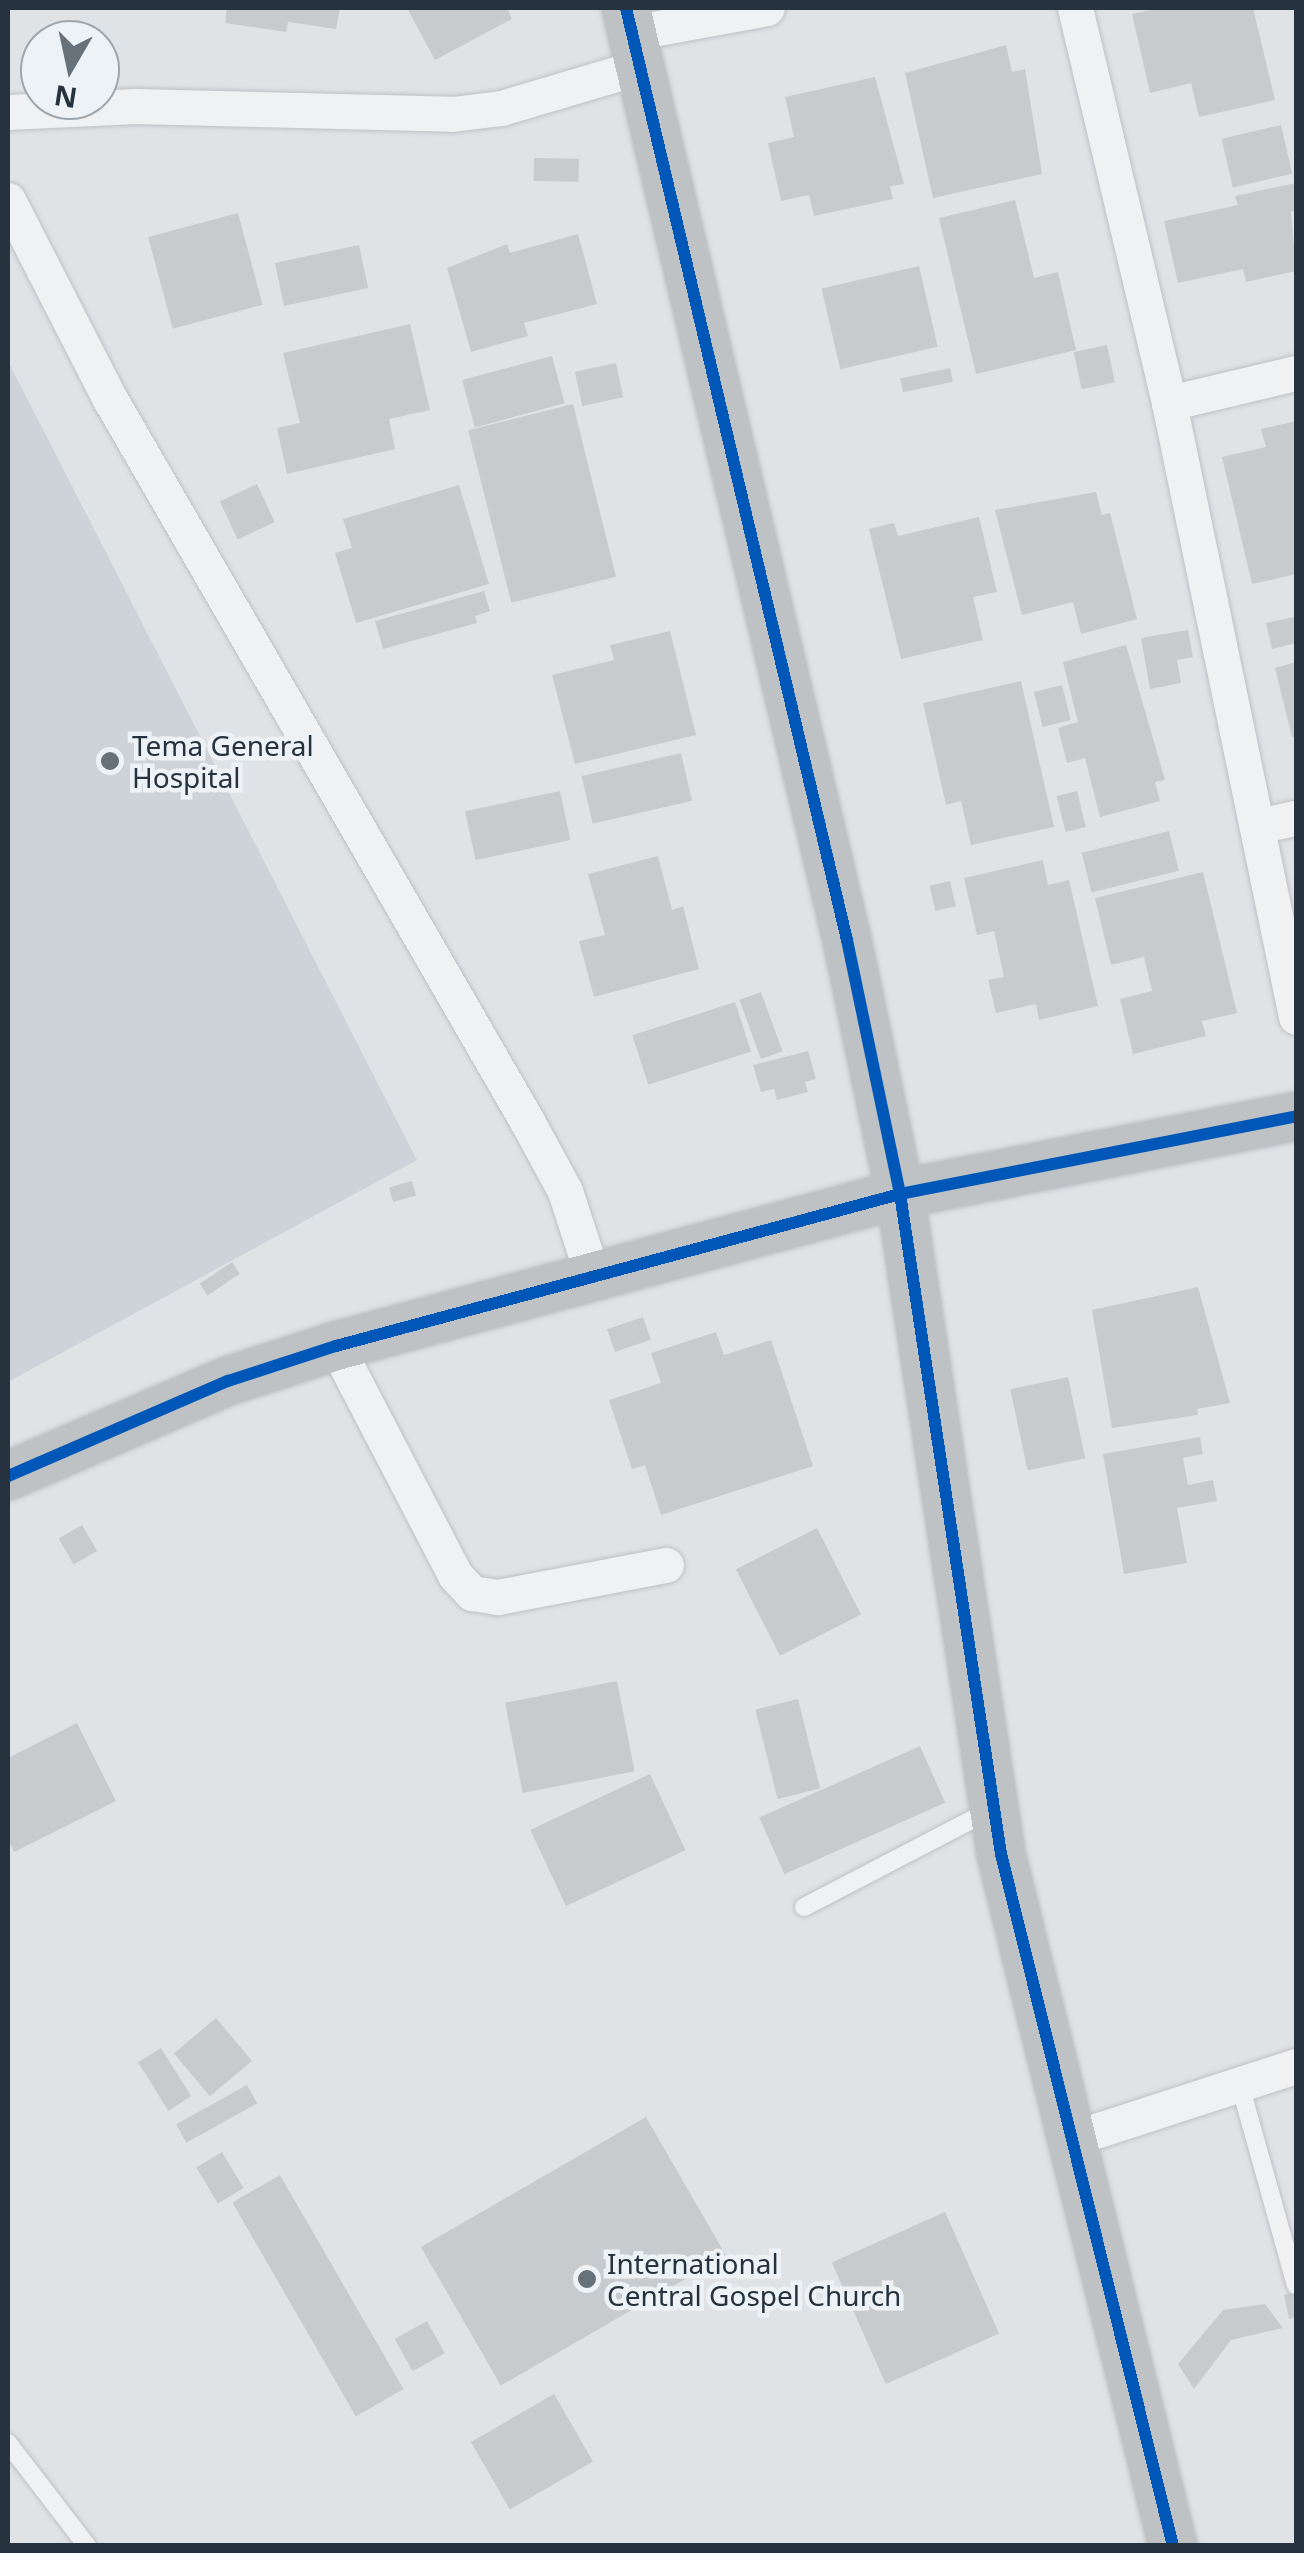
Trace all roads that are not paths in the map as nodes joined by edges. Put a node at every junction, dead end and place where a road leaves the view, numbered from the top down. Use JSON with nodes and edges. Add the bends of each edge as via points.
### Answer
{"nodes":[{"id":1,"x":768,"y":8,"type":"edge"},
{"id":2,"x":1075,"y":8,"type":"edge"},
{"id":3,"x":632,"y":36,"type":"edge"},
{"id":4,"x":8,"y":112,"type":"edge"},
{"id":5,"x":8,"y":200,"type":"edge"},
{"id":6,"x":1296,"y":374,"type":"edge"},
{"id":7,"x":1169,"y":403,"type":"junction"},
{"id":8,"x":1296,"y":818,"type":"edge"},
{"id":9,"x":1262,"y":826,"type":"junction"},
{"id":10,"x":1296,"y":1017,"type":"edge"},
{"id":11,"x":1296,"y":1116,"type":"edge"},
{"id":12,"x":900,"y":1194,"type":"junction"},
{"id":13,"x":592,"y":1274,"type":"junction"},
{"id":14,"x":336,"y":1346,"type":"junction"},
{"id":15,"x":8,"y":1476,"type":"edge"},
{"id":16,"x":666,"y":1565,"type":"dead end"},
{"id":17,"x":993,"y":1809,"type":"junction"},
{"id":18,"x":804,"y":1907,"type":"dead end"},
{"id":19,"x":1296,"y":2066,"type":"edge"},
{"id":20,"x":1240,"y":2085,"type":"junction"},
{"id":21,"x":1071,"y":2139,"type":"junction"},
{"id":22,"x":1296,"y":2285,"type":"edge"},
{"id":23,"x":8,"y":2444,"type":"edge"},
{"id":24,"x":88,"y":2546,"type":"edge"},
{"id":25,"x":1173,"y":2546,"type":"edge"}],
"edges":[{"from":1,"to":3,"type":"street"},
{"from":2,"to":7,"type":"street"},
{"from":3,"to":4,"type":"street","via":[[501,108],[452,114],[136,106]]},
{"from":3,"to":12,"type":"street","via":[[847,940]]},
{"from":5,"to":13,"type":"street","via":[[110,399],[527,1121],[565,1191]]},
{"from":6,"to":7,"type":"street"},
{"from":7,"to":9,"type":"street"},
{"from":8,"to":9,"type":"street"},
{"from":9,"to":10,"type":"street"},
{"from":11,"to":12,"type":"street"},
{"from":12,"to":13,"type":"street"},
{"from":12,"to":17,"type":"street"},
{"from":13,"to":14,"type":"street"},
{"from":14,"to":15,"type":"street","via":[[174,1402]]},
{"from":14,"to":16,"type":"street","via":[[456,1575],[472,1593],[498,1597]]},
{"from":17,"to":18,"type":"lane"},
{"from":17,"to":21,"type":"street"},
{"from":19,"to":20,"type":"street"},
{"from":20,"to":21,"type":"street"},
{"from":20,"to":22,"type":"lane"},
{"from":21,"to":25,"type":"street"},
{"from":23,"to":24,"type":"lane"}]}
